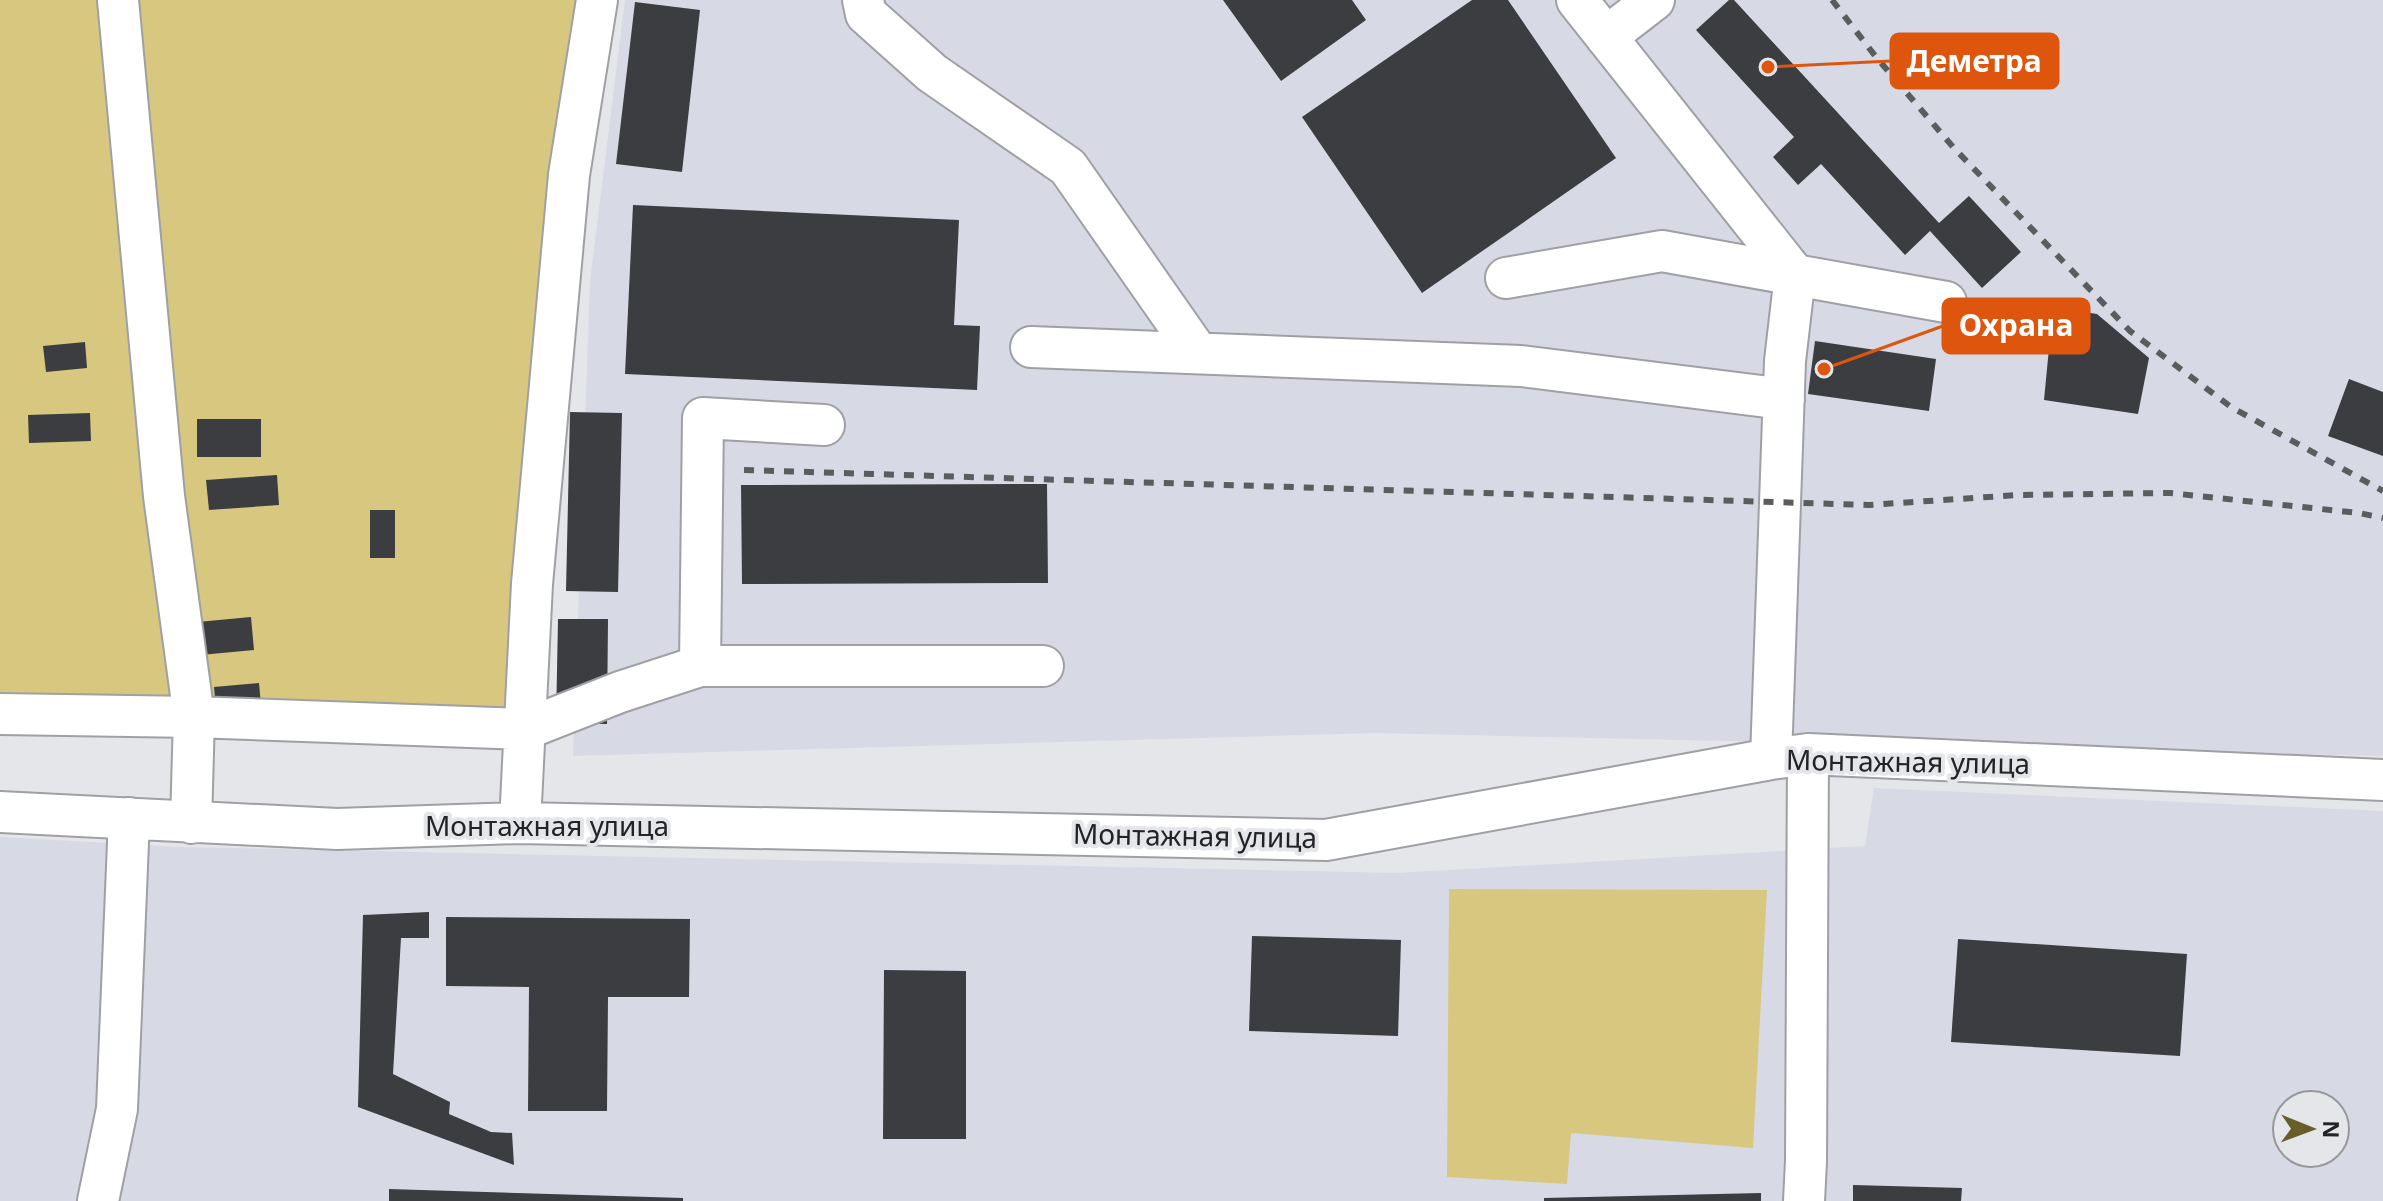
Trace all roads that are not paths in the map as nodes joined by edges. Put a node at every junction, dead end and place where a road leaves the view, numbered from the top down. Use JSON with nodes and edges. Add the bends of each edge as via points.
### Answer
{"nodes":[{"id":1,"x":118,"y":0,"type":"edge"},
{"id":2,"x":597,"y":0,"type":"edge"},
{"id":3,"x":863,"y":0,"type":"edge"},
{"id":4,"x":1577,"y":0,"type":"edge"},
{"id":5,"x":1654,"y":0,"type":"edge"},
{"id":6,"x":1606,"y":37,"type":"junction"},
{"id":7,"x":1795,"y":275,"type":"junction"},
{"id":8,"x":1506,"y":278,"type":"dead end"},
{"id":9,"x":1946,"y":302,"type":"dead end"},
{"id":10,"x":1031,"y":347,"type":"dead end"},
{"id":11,"x":1198,"y":353,"type":"junction"},
{"id":12,"x":1784,"y":399,"type":"junction"},
{"id":13,"x":824,"y":425,"type":"dead end"},
{"id":14,"x":700,"y":666,"type":"junction"},
{"id":15,"x":1043,"y":666,"type":"dead end"},
{"id":16,"x":0,"y":714,"type":"edge"},
{"id":17,"x":194,"y":717,"type":"junction"},
{"id":18,"x":526,"y":729,"type":"junction"},
{"id":19,"x":1789,"y":757,"type":"junction"},
{"id":20,"x":2383,"y":780,"type":"edge"},
{"id":21,"x":0,"y":812,"type":"edge"},
{"id":22,"x":129,"y":818,"type":"junction"},
{"id":23,"x":191,"y":823,"type":"junction"},
{"id":24,"x":520,"y":823,"type":"junction"},
{"id":25,"x":98,"y":1201,"type":"edge"},
{"id":26,"x":1804,"y":1201,"type":"edge"}],
"edges":[{"from":1,"to":17,"type":"street","via":[[164,496]]},
{"from":2,"to":18,"type":"street","via":[[569,175],[532,584]]},
{"from":3,"to":11,"type":"street","via":[[866,14],[932,73],[1068,167]]},
{"from":4,"to":6,"type":"street"},
{"from":5,"to":6,"type":"street"},
{"from":6,"to":7,"type":"street"},
{"from":7,"to":8,"type":"street","via":[[1662,251]]},
{"from":7,"to":9,"type":"street"},
{"from":7,"to":12,"type":"street"},
{"from":10,"to":11,"type":"street"},
{"from":11,"to":12,"type":"street","via":[[1521,366]]},
{"from":12,"to":19,"type":"street"},
{"from":13,"to":14,"type":"street","via":[[703,418]]},
{"from":14,"to":15,"type":"street"},
{"from":14,"to":18,"type":"street"},
{"from":16,"to":17,"type":"street"},
{"from":17,"to":18,"type":"street"},
{"from":17,"to":23,"type":"street"},
{"from":18,"to":24,"type":"street"},
{"from":19,"to":20,"type":"street","name":"Монтажная улица"},
{"from":19,"to":24,"type":"street","name":"Монтажная улица","via":[[1326,840]]},
{"from":19,"to":26,"type":"street"},
{"from":21,"to":22,"type":"street","name":"Монтажная улица"},
{"from":22,"to":23,"type":"street","name":"Монтажная улица"},
{"from":22,"to":25,"type":"street","via":[[117,1109]]},
{"from":23,"to":24,"type":"street","name":"Монтажная улица","via":[[337,829]]}]}
